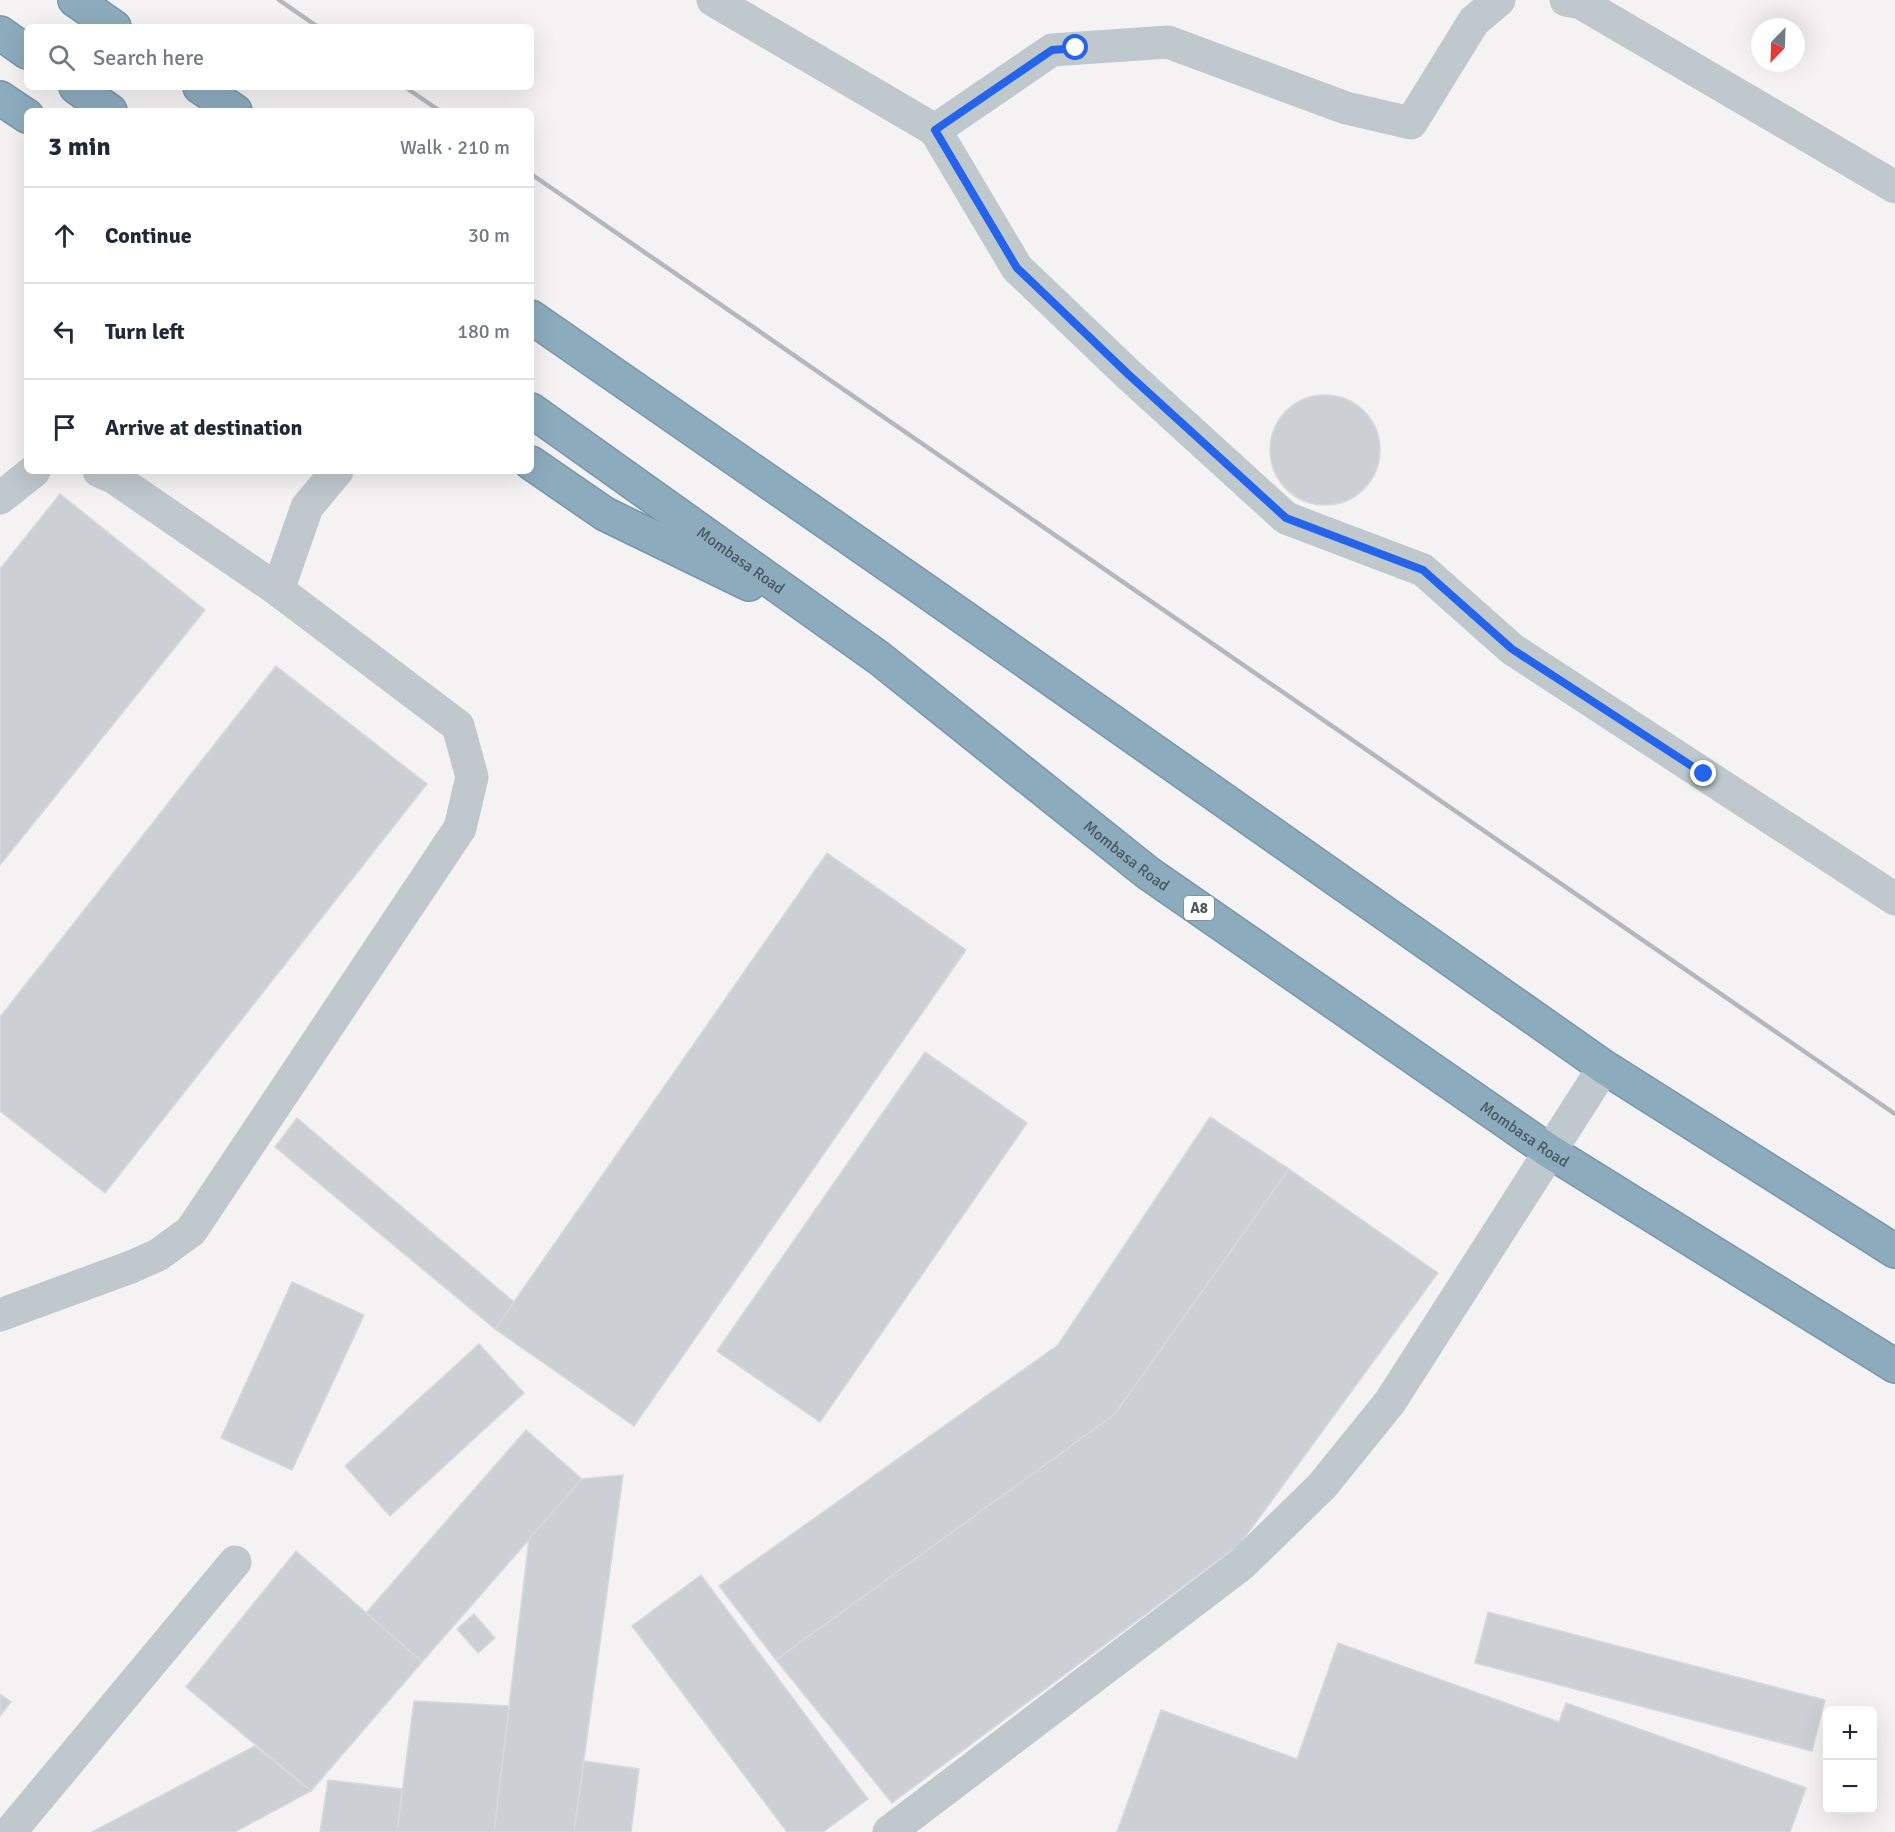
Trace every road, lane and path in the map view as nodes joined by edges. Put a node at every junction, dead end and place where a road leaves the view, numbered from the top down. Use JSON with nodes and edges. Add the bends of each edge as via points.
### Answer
{"nodes":[{"id":1,"x":75,"y":0,"type":"edge"},
{"id":2,"x":713,"y":0,"type":"edge"},
{"id":3,"x":1499,"y":0,"type":"edge"},
{"id":4,"x":1566,"y":0,"type":"edge"},
{"id":5,"x":110,"y":24,"type":"edge"},
{"id":6,"x":0,"y":33,"type":"edge"},
{"id":7,"x":24,"y":50,"type":"edge"},
{"id":8,"x":80,"y":90,"type":"edge"},
{"id":9,"x":204,"y":90,"type":"edge"},
{"id":10,"x":0,"y":98,"type":"edge"},
{"id":11,"x":106,"y":108,"type":"edge"},
{"id":12,"x":231,"y":108,"type":"edge"},
{"id":13,"x":24,"y":114,"type":"edge"},
{"id":14,"x":935,"y":130,"type":"junction"},
{"id":15,"x":1895,"y":187,"type":"edge"},
{"id":16,"x":534,"y":319,"type":"edge"},
{"id":17,"x":534,"y":412,"type":"edge"},
{"id":18,"x":534,"y":465,"type":"edge"},
{"id":19,"x":30,"y":474,"type":"edge"},
{"id":20,"x":106,"y":474,"type":"edge"},
{"id":21,"x":334,"y":474,"type":"edge"},
{"id":22,"x":0,"y":498,"type":"edge"},
{"id":23,"x":278,"y":590,"type":"junction"},
{"id":24,"x":832,"y":623,"type":"junction"},
{"id":25,"x":1895,"y":899,"type":"edge"},
{"id":26,"x":1604,"y":1067,"type":"junction"},
{"id":27,"x":1549,"y":1151,"type":"junction"},
{"id":28,"x":1895,"y":1251,"type":"edge"},
{"id":29,"x":0,"y":1315,"type":"edge"},
{"id":30,"x":1895,"y":1366,"type":"edge"},
{"id":31,"x":235,"y":1562,"type":"dead end"},
{"id":32,"x":10,"y":1832,"type":"edge"},
{"id":33,"x":889,"y":1832,"type":"edge"}],
"edges":[{"from":1,"to":5,"type":"highway"},
{"from":2,"to":14,"type":"street"},
{"from":3,"to":14,"type":"street","via":[[1474,21],[1411,123],[1346,108],[1168,42],[1052,50]]},
{"from":4,"to":15,"type":"street","via":[[1581,3]]},
{"from":6,"to":7,"type":"highway"},
{"from":8,"to":11,"type":"highway"},
{"from":9,"to":12,"type":"highway"},
{"from":10,"to":13,"type":"highway"},
{"from":14,"to":25,"type":"street","via":[[1017,268],[1286,518],[1423,570],[1512,649]]},
{"from":16,"to":26,"type":"highway"},
{"from":17,"to":24,"type":"highway","name":"Mombasa Road","number":"A8"},
{"from":18,"to":24,"type":"highway","via":[[605,514]]},
{"from":19,"to":22,"type":"street"},
{"from":20,"to":23,"type":"street"},
{"from":21,"to":23,"type":"street","via":[[307,507]]},
{"from":23,"to":29,"type":"street","via":[[458,726],[472,777],[460,828],[192,1231],[158,1255],[131,1267]]},
{"from":24,"to":27,"type":"highway","name":"Mombasa Road","number":"A8","via":[[1148,873]]},
{"from":26,"to":27,"type":"street"},
{"from":26,"to":28,"type":"highway"},
{"from":27,"to":30,"type":"highway","name":"Mombasa Road","number":"A8"},
{"from":27,"to":33,"type":"street","via":[[1390,1402],[1322,1486],[1242,1564]]},
{"from":31,"to":32,"type":"street"}]}
